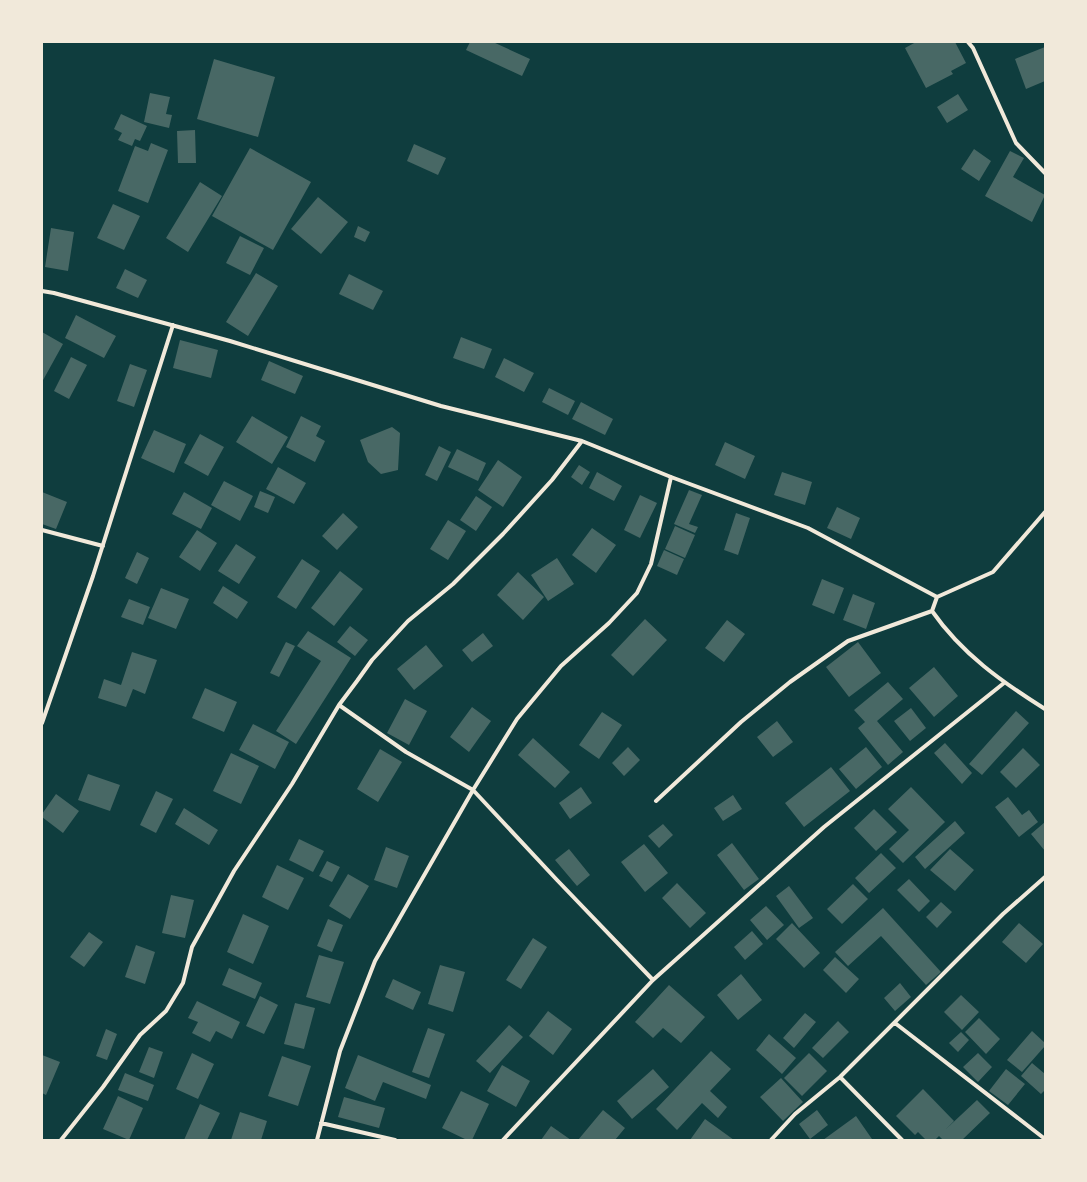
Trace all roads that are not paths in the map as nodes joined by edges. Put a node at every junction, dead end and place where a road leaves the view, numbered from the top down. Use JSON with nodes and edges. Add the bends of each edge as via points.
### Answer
{"nodes":[{"id":1,"x":968,"y":42,"type":"edge"},
{"id":2,"x":1045,"y":173,"type":"edge"},
{"id":3,"x":42,"y":291,"type":"edge"},
{"id":4,"x":173,"y":326,"type":"junction"},
{"id":5,"x":582,"y":441,"type":"junction"},
{"id":6,"x":671,"y":477,"type":"junction"},
{"id":7,"x":1045,"y":512,"type":"edge"},
{"id":8,"x":42,"y":530,"type":"edge"},
{"id":9,"x":102,"y":546,"type":"junction"},
{"id":10,"x":937,"y":597,"type":"junction"},
{"id":11,"x":932,"y":611,"type":"junction"},
{"id":12,"x":1004,"y":683,"type":"junction"},
{"id":13,"x":339,"y":705,"type":"junction"},
{"id":14,"x":1045,"y":709,"type":"edge"},
{"id":15,"x":42,"y":723,"type":"edge"},
{"id":16,"x":473,"y":790,"type":"junction"},
{"id":17,"x":656,"y":801,"type":"dead end"},
{"id":18,"x":1045,"y":878,"type":"edge"},
{"id":19,"x":653,"y":980,"type":"junction"},
{"id":20,"x":895,"y":1023,"type":"junction"},
{"id":21,"x":840,"y":1077,"type":"junction"},
{"id":22,"x":321,"y":1124,"type":"junction"},
{"id":23,"x":1045,"y":1139,"type":"edge"},
{"id":24,"x":62,"y":1140,"type":"edge"},
{"id":25,"x":317,"y":1140,"type":"edge"},
{"id":26,"x":396,"y":1140,"type":"edge"},
{"id":27,"x":503,"y":1140,"type":"edge"},
{"id":28,"x":771,"y":1140,"type":"edge"},
{"id":29,"x":902,"y":1140,"type":"edge"}],
"edges":[{"from":1,"to":2,"type":"street","via":[[1016,143]]},
{"from":3,"to":4,"type":"street"},
{"from":4,"to":5,"type":"street","via":[[441,406]]},
{"from":4,"to":9,"type":"street"},
{"from":5,"to":6,"type":"street"},
{"from":5,"to":13,"type":"street","via":[[552,480],[503,534],[453,584],[408,621],[372,660]]},
{"from":6,"to":10,"type":"street","via":[[808,528]]},
{"from":6,"to":16,"type":"street","via":[[651,564],[638,593],[561,666],[517,719]]},
{"from":7,"to":10,"type":"street","via":[[993,572]]},
{"from":8,"to":9,"type":"street"},
{"from":9,"to":15,"type":"street"},
{"from":10,"to":11,"type":"street"},
{"from":11,"to":12,"type":"street","via":[[973,658]]},
{"from":11,"to":17,"type":"street","via":[[848,641],[790,682],[747,717]]},
{"from":12,"to":14,"type":"street"},
{"from":12,"to":19,"type":"street","via":[[824,827]]},
{"from":13,"to":16,"type":"street","via":[[406,752]]},
{"from":13,"to":24,"type":"street","via":[[292,784],[234,871],[192,947],[183,983],[166,1012],[140,1035]]},
{"from":16,"to":19,"type":"street"},
{"from":16,"to":22,"type":"street","via":[[375,961],[340,1051]]},
{"from":18,"to":20,"type":"street","via":[[1003,914]]},
{"from":19,"to":27,"type":"street"},
{"from":20,"to":21,"type":"street"},
{"from":20,"to":23,"type":"street"},
{"from":21,"to":28,"type":"street","via":[[796,1114]]},
{"from":21,"to":29,"type":"street"},
{"from":22,"to":25,"type":"street"},
{"from":22,"to":26,"type":"street"}]}
